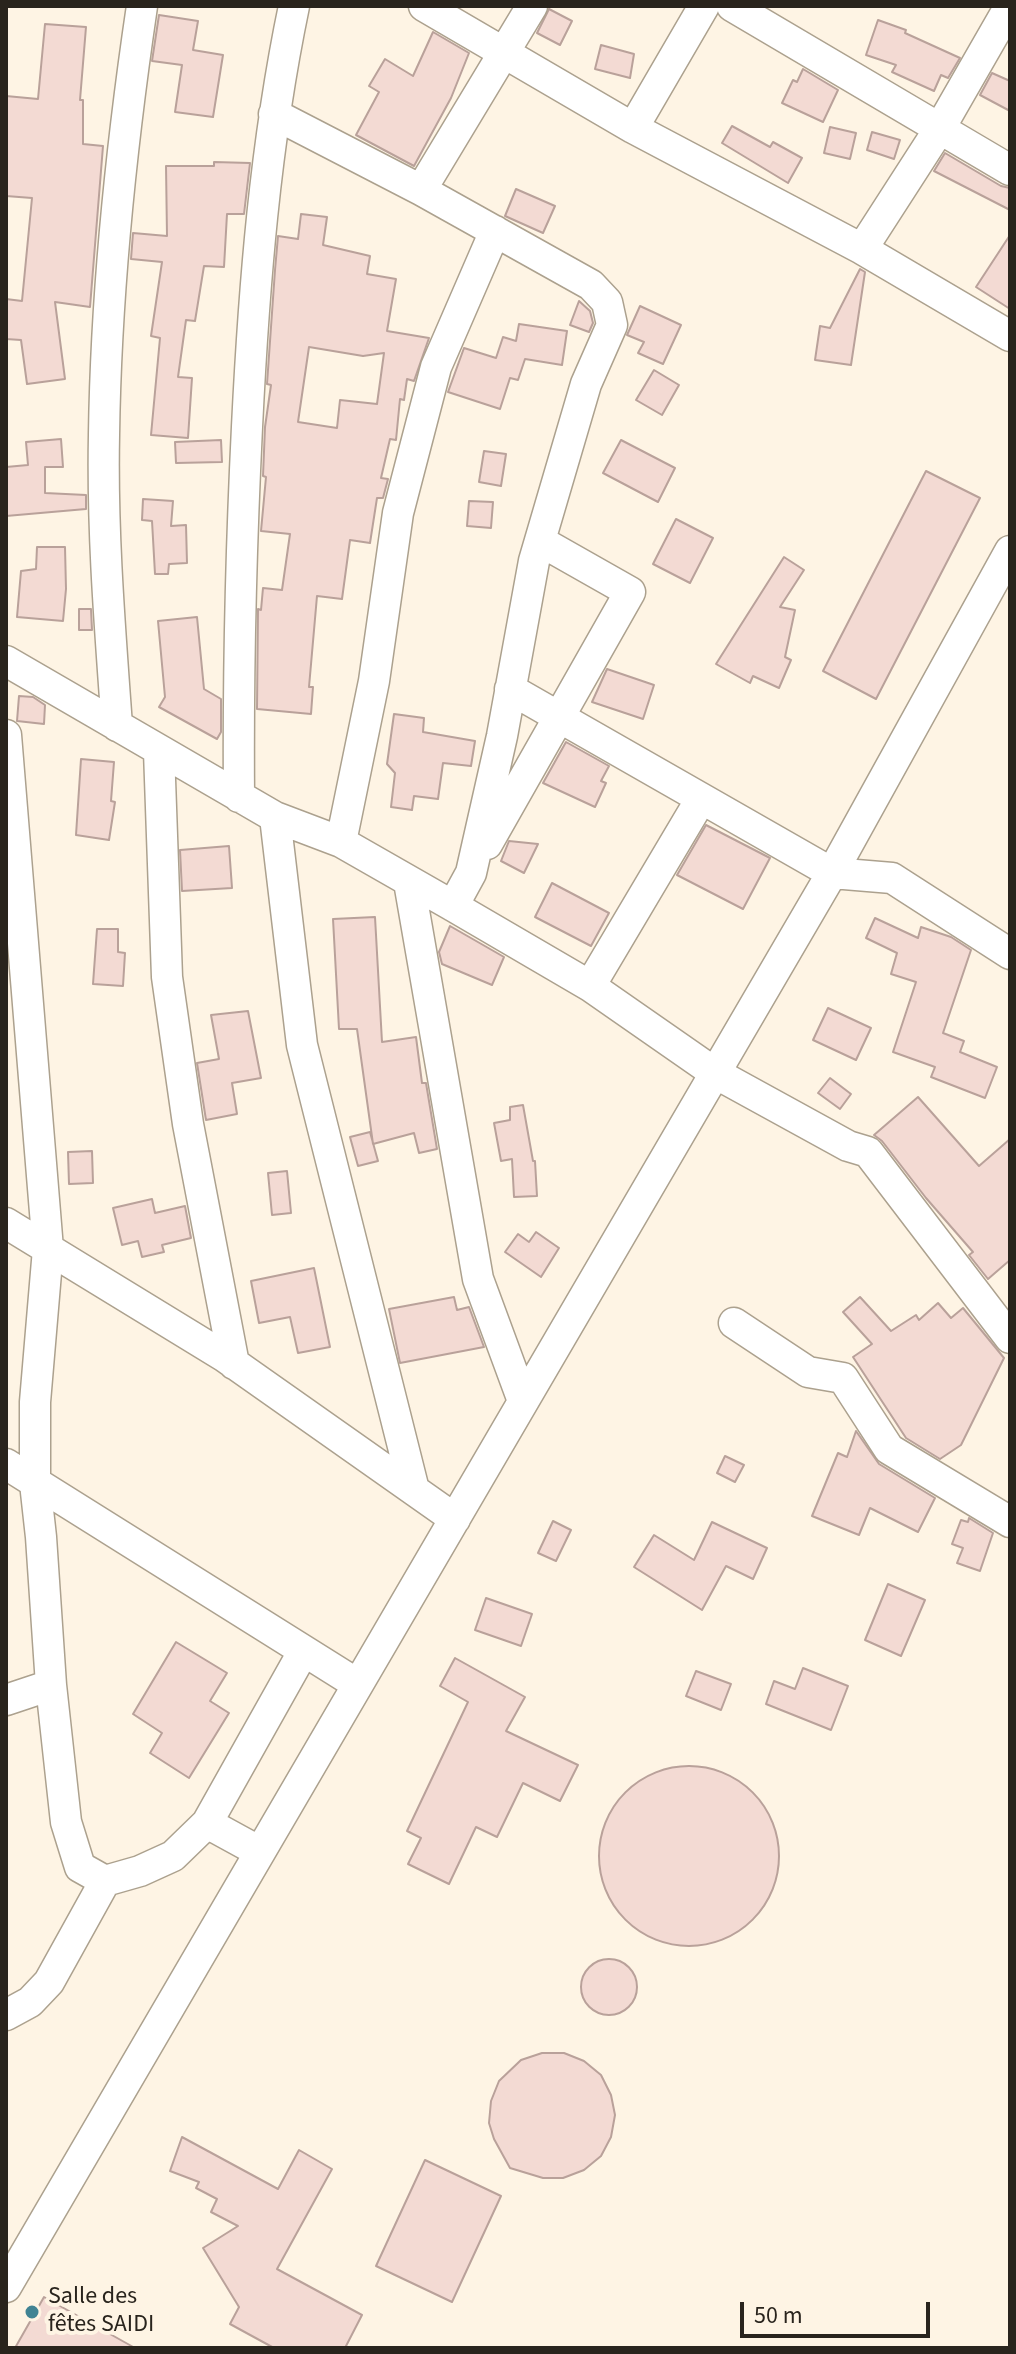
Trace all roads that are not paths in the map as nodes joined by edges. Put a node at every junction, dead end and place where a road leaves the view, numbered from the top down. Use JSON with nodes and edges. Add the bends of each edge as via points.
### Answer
{"nodes":[{"id":1,"x":142,"y":6,"type":"edge"},
{"id":2,"x":294,"y":6,"type":"edge"},
{"id":3,"x":424,"y":6,"type":"edge"},
{"id":4,"x":532,"y":6,"type":"edge"},
{"id":5,"x":704,"y":6,"type":"edge"},
{"id":6,"x":732,"y":6,"type":"edge"},
{"id":7,"x":1010,"y":6,"type":"edge"},
{"id":8,"x":505,"y":53,"type":"junction"},
{"id":9,"x":274,"y":114,"type":"junction"},
{"id":10,"x":633,"y":128,"type":"junction"},
{"id":11,"x":940,"y":128,"type":"junction"},
{"id":12,"x":1010,"y":170,"type":"edge"},
{"id":13,"x":421,"y":190,"type":"junction"},
{"id":14,"x":495,"y":231,"type":"junction"},
{"id":15,"x":862,"y":249,"type":"junction"},
{"id":16,"x":1010,"y":336,"type":"edge"},
{"id":17,"x":540,"y":541,"type":"junction"},
{"id":18,"x":1010,"y":551,"type":"edge"},
{"id":19,"x":6,"y":661,"type":"edge"},
{"id":20,"x":510,"y":689,"type":"junction"},
{"id":21,"x":559,"y":717,"type":"junction"},
{"id":22,"x":117,"y":726,"type":"junction"},
{"id":23,"x":6,"y":735,"type":"edge"},
{"id":24,"x":159,"y":751,"type":"junction"},
{"id":25,"x":239,"y":797,"type":"junction"},
{"id":26,"x":701,"y":799,"type":"junction"},
{"id":27,"x":275,"y":817,"type":"junction"},
{"id":28,"x":341,"y":842,"type":"junction"},
{"id":29,"x":471,"y":873,"type":"junction"},
{"id":30,"x":832,"y":873,"type":"junction"},
{"id":31,"x":409,"y":882,"type":"junction"},
{"id":32,"x":453,"y":906,"type":"junction"},
{"id":33,"x":1010,"y":954,"type":"edge"},
{"id":34,"x":590,"y":986,"type":"junction"},
{"id":35,"x":715,"y":1073,"type":"junction"},
{"id":36,"x":6,"y":1223,"type":"edge"},
{"id":37,"x":48,"y":1249,"type":"junction"},
{"id":38,"x":734,"y":1323,"type":"dead end"},
{"id":39,"x":1010,"y":1338,"type":"edge"},
{"id":40,"x":234,"y":1364,"type":"junction"},
{"id":41,"x":523,"y":1401,"type":"junction"},
{"id":42,"x":6,"y":1464,"type":"edge"},
{"id":43,"x":35,"y":1483,"type":"junction"},
{"id":44,"x":414,"y":1490,"type":"junction"},
{"id":45,"x":455,"y":1519,"type":"junction"},
{"id":46,"x":1010,"y":1522,"type":"edge"},
{"id":47,"x":303,"y":1652,"type":"junction"},
{"id":48,"x":357,"y":1684,"type":"junction"},
{"id":49,"x":51,"y":1685,"type":"junction"},
{"id":50,"x":6,"y":1700,"type":"edge"},
{"id":51,"x":207,"y":1823,"type":"junction"},
{"id":52,"x":260,"y":1852,"type":"junction"},
{"id":53,"x":105,"y":1881,"type":"junction"},
{"id":54,"x":6,"y":2015,"type":"edge"},
{"id":55,"x":11,"y":2267,"type":"edge"}],
"edges":[{"from":1,"to":22,"type":"street","via":[[115,228],[104,436]]},
{"from":2,"to":9,"type":"street"},
{"from":3,"to":8,"type":"street"},
{"from":4,"to":8,"type":"street"},
{"from":5,"to":10,"type":"street"},
{"from":6,"to":11,"type":"street"},
{"from":7,"to":11,"type":"street"},
{"from":8,"to":10,"type":"street"},
{"from":8,"to":13,"type":"street"},
{"from":9,"to":13,"type":"street"},
{"from":9,"to":25,"type":"street","via":[[251,340],[238,679]]},
{"from":10,"to":15,"type":"street"},
{"from":11,"to":12,"type":"street"},
{"from":11,"to":15,"type":"street"},
{"from":13,"to":14,"type":"street"},
{"from":14,"to":17,"type":"street","via":[[591,285],[607,302],[612,325],[586,384]]},
{"from":14,"to":28,"type":"street","via":[[436,367],[398,513],[374,681]]},
{"from":15,"to":16,"type":"street"},
{"from":17,"to":20,"type":"street"},
{"from":17,"to":21,"type":"street","via":[[630,592]]},
{"from":18,"to":30,"type":"street"},
{"from":19,"to":22,"type":"street"},
{"from":20,"to":21,"type":"street"},
{"from":20,"to":29,"type":"street"},
{"from":21,"to":26,"type":"street"},
{"from":21,"to":29,"type":"street"},
{"from":22,"to":24,"type":"street"},
{"from":23,"to":37,"type":"street"},
{"from":24,"to":25,"type":"street"},
{"from":24,"to":40,"type":"street","via":[[167,977],[188,1124]]},
{"from":25,"to":27,"type":"street"},
{"from":26,"to":30,"type":"street"},
{"from":26,"to":34,"type":"street"},
{"from":27,"to":28,"type":"street"},
{"from":27,"to":44,"type":"street","via":[[302,1045]]},
{"from":28,"to":31,"type":"street"},
{"from":29,"to":32,"type":"street"},
{"from":30,"to":33,"type":"street","via":[[892,878]]},
{"from":30,"to":35,"type":"street"},
{"from":31,"to":32,"type":"street"},
{"from":31,"to":41,"type":"street","via":[[478,1279]]},
{"from":32,"to":34,"type":"street"},
{"from":34,"to":35,"type":"street"},
{"from":35,"to":39,"type":"street","via":[[868,1152]]},
{"from":35,"to":41,"type":"street"},
{"from":36,"to":37,"type":"street"},
{"from":37,"to":40,"type":"street"},
{"from":37,"to":43,"type":"street","via":[[35,1402]]},
{"from":38,"to":46,"type":"street","via":[[808,1372],[843,1378],[889,1449]]},
{"from":40,"to":44,"type":"street"},
{"from":41,"to":45,"type":"street"},
{"from":42,"to":43,"type":"street"},
{"from":43,"to":47,"type":"street"},
{"from":43,"to":49,"type":"street"},
{"from":44,"to":45,"type":"street"},
{"from":45,"to":48,"type":"street"},
{"from":47,"to":48,"type":"street"},
{"from":47,"to":51,"type":"street"},
{"from":48,"to":52,"type":"street"},
{"from":49,"to":50,"type":"street"},
{"from":49,"to":53,"type":"street","via":[[66,1822],[80,1867]]},
{"from":51,"to":52,"type":"street"},
{"from":51,"to":53,"type":"street","via":[[173,1856]]},
{"from":52,"to":55,"type":"street"},
{"from":53,"to":54,"type":"street","via":[[49,1982],[30,2002]]}]}
